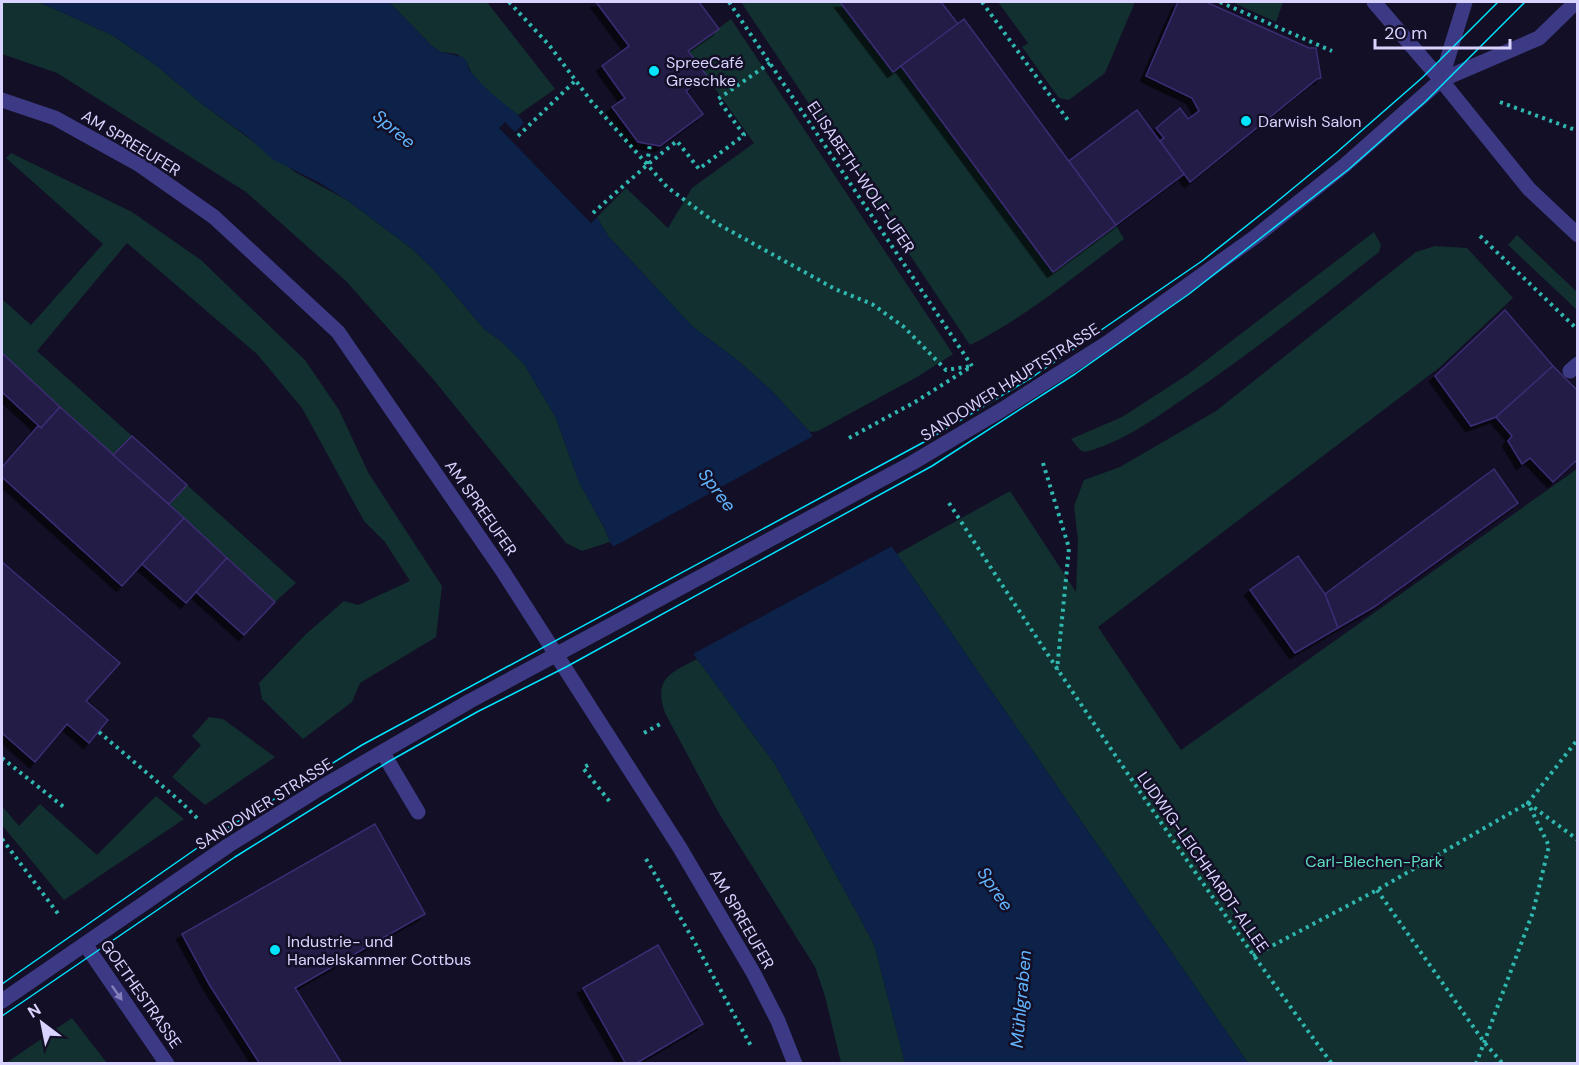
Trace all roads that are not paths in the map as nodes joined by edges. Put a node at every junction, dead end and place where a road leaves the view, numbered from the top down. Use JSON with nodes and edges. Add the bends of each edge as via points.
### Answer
{"nodes":[{"id":1,"x":1374,"y":2,"type":"edge"},
{"id":2,"x":1465,"y":2,"type":"edge"},
{"id":3,"x":1576,"y":2,"type":"edge"},
{"id":4,"x":1441,"y":80,"type":"junction"},
{"id":5,"x":2,"y":100,"type":"edge"},
{"id":6,"x":1578,"y":235,"type":"edge"},
{"id":7,"x":558,"y":656,"type":"junction"},
{"id":8,"x":383,"y":753,"type":"junction"},
{"id":9,"x":418,"y":812,"type":"dead end"},
{"id":10,"x":85,"y":944,"type":"junction"},
{"id":11,"x":2,"y":1001,"type":"edge"},
{"id":12,"x":167,"y":1064,"type":"edge"},
{"id":13,"x":795,"y":1064,"type":"edge"}],
"edges":[{"from":1,"to":4,"type":"street"},
{"from":2,"to":4,"type":"street"},
{"from":3,"to":4,"type":"street","name":"SANDOWER HAUPTSTRASSE","via":[[1539,38]]},
{"from":4,"to":6,"type":"street","via":[[1529,189]]},
{"from":4,"to":7,"type":"street","name":"SANDOWER HAUPTSTRASSE","via":[[1345,165],[1255,237],[1107,343],[1003,410],[912,462]]},
{"from":5,"to":7,"type":"street","name":"AM SPREEUFER","via":[[55,118],[140,165],[214,218],[338,332]]},
{"from":7,"to":8,"type":"street","name":"SANDOWER STRASSE","via":[[470,701]]},
{"from":7,"to":13,"type":"street","name":"AM SPREEUFER","via":[[680,848],[754,974]]},
{"from":8,"to":9,"type":"street"},
{"from":8,"to":10,"type":"street","name":"SANDOWER STRASSE","via":[[229,845]]},
{"from":10,"to":11,"type":"street","name":"SANDOWER STRASSE"},
{"from":10,"to":12,"type":"street","name":"GOETHESTRASSE","one_way":true}]}
